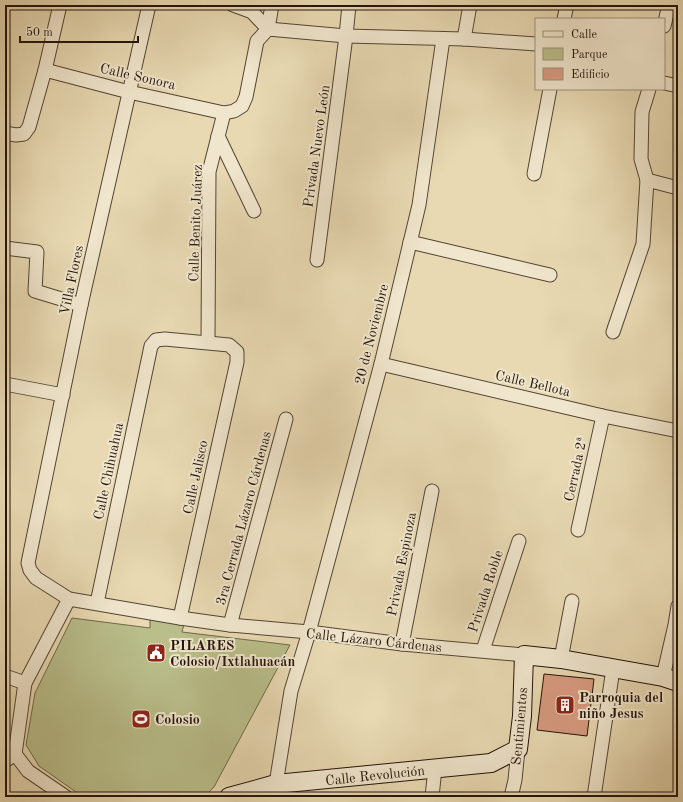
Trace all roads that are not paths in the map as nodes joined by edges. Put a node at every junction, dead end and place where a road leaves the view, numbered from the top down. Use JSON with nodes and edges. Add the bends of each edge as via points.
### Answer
{"nodes":[{"id":1,"x":60,"y":5,"type":"edge"},
{"id":2,"x":149,"y":5,"type":"edge"},
{"id":3,"x":233,"y":5,"type":"edge"},
{"id":4,"x":272,"y":5,"type":"edge"},
{"id":5,"x":349,"y":5,"type":"edge"},
{"id":6,"x":470,"y":5,"type":"edge"},
{"id":7,"x":567,"y":5,"type":"edge"},
{"id":8,"x":669,"y":5,"type":"edge"},
{"id":9,"x":564,"y":18,"type":"edge"},
{"id":10,"x":665,"y":22,"type":"edge"},
{"id":11,"x":268,"y":29,"type":"junction"},
{"id":12,"x":346,"y":36,"type":"junction"},
{"id":13,"x":443,"y":39,"type":"junction"},
{"id":14,"x":464,"y":39,"type":"junction"},
{"id":15,"x":535,"y":44,"type":"edge"},
{"id":16,"x":45,"y":70,"type":"junction"},
{"id":17,"x":665,"y":83,"type":"edge"},
{"id":18,"x":678,"y":86,"type":"edge"},
{"id":19,"x":550,"y":90,"type":"edge"},
{"id":20,"x":649,"y":90,"type":"edge"},
{"id":21,"x":129,"y":92,"type":"junction"},
{"id":22,"x":224,"y":113,"type":"junction"},
{"id":23,"x":10,"y":134,"type":"edge"},
{"id":24,"x":218,"y":136,"type":"junction"},
{"id":25,"x":534,"y":174,"type":"dead end"},
{"id":26,"x":647,"y":180,"type":"junction"},
{"id":27,"x":678,"y":188,"type":"edge"},
{"id":28,"x":254,"y":211,"type":"dead end"},
{"id":29,"x":410,"y":242,"type":"junction"},
{"id":30,"x":5,"y":248,"type":"edge"},
{"id":31,"x":317,"y":260,"type":"dead end"},
{"id":32,"x":550,"y":275,"type":"dead end"},
{"id":33,"x":81,"y":305,"type":"junction"},
{"id":34,"x":613,"y":332,"type":"dead end"},
{"id":35,"x":208,"y":342,"type":"junction"},
{"id":36,"x":380,"y":364,"type":"junction"},
{"id":37,"x":5,"y":384,"type":"edge"},
{"id":38,"x":63,"y":395,"type":"junction"},
{"id":39,"x":603,"y":416,"type":"junction"},
{"id":40,"x":286,"y":419,"type":"dead end"},
{"id":41,"x":678,"y":431,"type":"edge"},
{"id":42,"x":432,"y":491,"type":"dead end"},
{"id":43,"x":578,"y":530,"type":"dead end"},
{"id":44,"x":518,"y":541,"type":"dead end"},
{"id":45,"x":69,"y":599,"type":"junction"},
{"id":46,"x":572,"y":601,"type":"dead end"},
{"id":47,"x":97,"y":603,"type":"junction"},
{"id":48,"x":678,"y":606,"type":"edge"},
{"id":49,"x":180,"y":618,"type":"junction"},
{"id":50,"x":230,"y":625,"type":"junction"},
{"id":51,"x":677,"y":625,"type":"edge"},
{"id":52,"x":309,"y":632,"type":"junction"},
{"id":53,"x":402,"y":644,"type":"junction"},
{"id":54,"x":483,"y":650,"type":"junction"},
{"id":55,"x":524,"y":655,"type":"junction"},
{"id":56,"x":561,"y":659,"type":"junction"},
{"id":57,"x":613,"y":669,"type":"junction"},
{"id":58,"x":5,"y":676,"type":"edge"},
{"id":59,"x":670,"y":679,"type":"edge"},
{"id":60,"x":25,"y":683,"type":"junction"},
{"id":61,"x":518,"y":749,"type":"junction"},
{"id":62,"x":10,"y":757,"type":"edge"},
{"id":63,"x":435,"y":768,"type":"junction"},
{"id":64,"x":275,"y":791,"type":"edge"},
{"id":65,"x":66,"y":797,"type":"edge"},
{"id":66,"x":229,"y":797,"type":"edge"},
{"id":67,"x":432,"y":797,"type":"edge"},
{"id":68,"x":511,"y":797,"type":"edge"},
{"id":69,"x":594,"y":797,"type":"edge"}],
"edges":[{"from":1,"to":16,"type":"street"},
{"from":2,"to":21,"type":"street","name":"Villa Flores"},
{"from":3,"to":11,"type":"street","via":[[252,12]]},
{"from":4,"to":11,"type":"street"},
{"from":5,"to":12,"type":"street","name":"Privada Nuevo León"},
{"from":6,"to":14,"type":"street"},
{"from":7,"to":9,"type":"street"},
{"from":8,"to":10,"type":"street"},
{"from":11,"to":12,"type":"street"},
{"from":11,"to":22,"type":"street","via":[[257,42],[242,106]]},
{"from":12,"to":13,"type":"street"},
{"from":12,"to":31,"type":"street","name":"Privada Nuevo León"},
{"from":13,"to":14,"type":"street"},
{"from":13,"to":29,"type":"street","name":"20 de Noviembre","via":[[420,205]]},
{"from":14,"to":15,"type":"street"},
{"from":16,"to":21,"type":"street","name":"Calle Sonora"},
{"from":16,"to":23,"type":"street","via":[[29,127],[24,134]]},
{"from":17,"to":18,"type":"street"},
{"from":19,"to":25,"type":"street"},
{"from":20,"to":26,"type":"street","via":[[642,112],[641,159]]},
{"from":21,"to":22,"type":"street","name":"Calle Sonora"},
{"from":21,"to":33,"type":"street","name":"Villa Flores"},
{"from":22,"to":24,"type":"street","name":"Calle Benito Juárez"},
{"from":24,"to":28,"type":"street"},
{"from":24,"to":35,"type":"street","name":"Calle Benito Juárez","via":[[210,172]]},
{"from":26,"to":27,"type":"street"},
{"from":26,"to":34,"type":"street","via":[[643,244]]},
{"from":29,"to":32,"type":"street"},
{"from":29,"to":36,"type":"street","name":"20 de Noviembre"},
{"from":30,"to":33,"type":"street","via":[[37,252],[35,291]]},
{"from":33,"to":38,"type":"street","name":"Villa Flores"},
{"from":35,"to":47,"type":"street","name":"Calle Chihuahua","via":[[165,339],[156,340],[151,346]]},
{"from":35,"to":49,"type":"street","name":"Calle Jalisco","via":[[230,345],[236,352],[237,362]]},
{"from":36,"to":39,"type":"street","name":"Calle Bellota"},
{"from":36,"to":52,"type":"street","name":"20 de Noviembre"},
{"from":37,"to":38,"type":"street"},
{"from":38,"to":45,"type":"street","name":"Villa Flores","via":[[28,563],[36,578]]},
{"from":39,"to":41,"type":"street","name":"Calle Bellota"},
{"from":39,"to":43,"type":"street","name":"Cerrada 2ª"},
{"from":40,"to":50,"type":"street","name":"3ra Cerrada Lázaro Cárdenas"},
{"from":42,"to":53,"type":"street","name":"Privada Espinoza"},
{"from":44,"to":54,"type":"street","name":"Privada Roble"},
{"from":45,"to":47,"type":"street","name":"Calle Lázaro Cárdenas"},
{"from":45,"to":60,"type":"street"},
{"from":46,"to":56,"type":"street"},
{"from":47,"to":49,"type":"street","name":"Calle Lázaro Cárdenas"},
{"from":48,"to":51,"type":"street"},
{"from":49,"to":50,"type":"street","name":"Calle Lázaro Cárdenas"},
{"from":50,"to":52,"type":"street","name":"Calle Lázaro Cárdenas"},
{"from":51,"to":59,"type":"street"},
{"from":52,"to":53,"type":"street","name":"Calle Lázaro Cárdenas"},
{"from":52,"to":64,"type":"street","name":"20 de Noviembre","via":[[291,691]]},
{"from":53,"to":54,"type":"street","name":"Calle Lázaro Cárdenas"},
{"from":54,"to":55,"type":"street","name":"Calle Lázaro Cárdenas"},
{"from":55,"to":56,"type":"street","name":"Calle Lázaro Cárdenas"},
{"from":55,"to":61,"type":"street","name":"Sentimientos"},
{"from":56,"to":57,"type":"street","name":"Calle Lázaro Cárdenas"},
{"from":57,"to":59,"type":"street","name":"Calle Lázaro Cárdenas"},
{"from":57,"to":69,"type":"street"},
{"from":58,"to":60,"type":"street"},
{"from":60,"to":62,"type":"street"},
{"from":61,"to":63,"type":"street","name":"Calle Revolución","via":[[492,763]]},
{"from":61,"to":68,"type":"street","name":"Sentimientos"},
{"from":62,"to":65,"type":"street"},
{"from":63,"to":64,"type":"street","name":"Calle Revolución"},
{"from":63,"to":67,"type":"street"},
{"from":64,"to":66,"type":"street","name":"Calle Revolución"}]}
